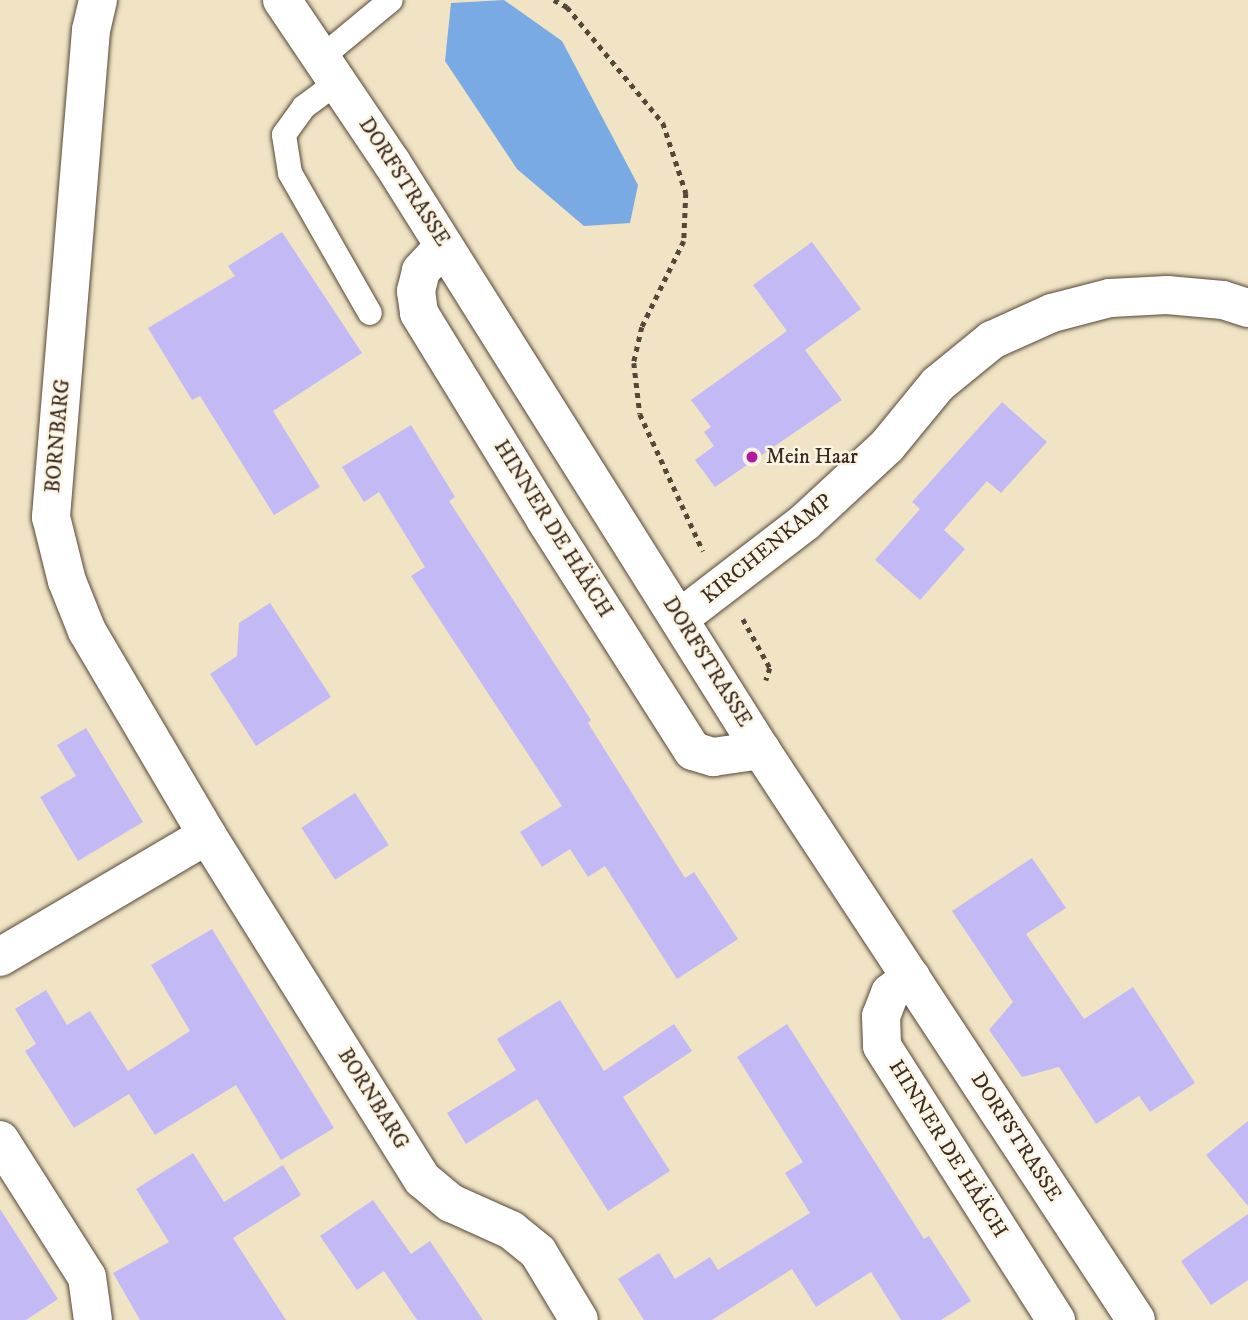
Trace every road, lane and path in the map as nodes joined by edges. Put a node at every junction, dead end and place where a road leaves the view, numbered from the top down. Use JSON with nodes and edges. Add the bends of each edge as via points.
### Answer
{"nodes":[{"id":1,"x":98,"y":0,"type":"edge"},
{"id":2,"x":282,"y":0,"type":"edge"},
{"id":3,"x":391,"y":0,"type":"edge"},
{"id":4,"x":554,"y":0,"type":"edge"},
{"id":5,"x":330,"y":69,"type":"junction"},
{"id":6,"x":444,"y":246,"type":"junction"},
{"id":7,"x":1248,"y":308,"type":"edge"},
{"id":8,"x":370,"y":313,"type":"dead end"},
{"id":9,"x":726,"y":587,"type":"junction"},
{"id":10,"x":680,"y":618,"type":"junction"},
{"id":11,"x":761,"y":750,"type":"junction"},
{"id":12,"x":207,"y":835,"type":"junction"},
{"id":13,"x":0,"y":957,"type":"edge"},
{"id":14,"x":911,"y":977,"type":"junction"},
{"id":15,"x":0,"y":1140,"type":"edge"},
{"id":16,"x":93,"y":1320,"type":"edge"},
{"id":17,"x":579,"y":1320,"type":"edge"},
{"id":18,"x":1056,"y":1320,"type":"edge"},
{"id":19,"x":1136,"y":1320,"type":"edge"}],
"edges":[{"from":1,"to":12,"type":"street","name":"BORNBARG","via":[[90,41],[51,517],[67,581],[87,631]]},
{"from":2,"to":5,"type":"street","name":"DORFSTRASSE"},
{"from":3,"to":5,"type":"lane"},
{"from":4,"to":9,"type":"path","via":[[567,6],[663,123],[686,193],[684,241],[642,327],[634,363],[640,414],[691,530]]},
{"from":5,"to":6,"type":"street","name":"DORFSTRASSE"},
{"from":5,"to":8,"type":"lane","via":[[284,135],[290,173]]},
{"from":6,"to":10,"type":"street","name":"DORFSTRASSE"},
{"from":6,"to":11,"type":"street","name":"HINNER DE HÄÄCH","via":[[421,271],[416,291],[419,313],[545,519],[693,751],[713,757]]},
{"from":7,"to":9,"type":"street","name":"KIRCHENKAMP","via":[[1223,300],[1167,295],[1110,298],[1052,313],[992,340],[938,384],[887,446]]},
{"from":9,"to":10,"type":"street","name":"KIRCHENKAMP"},
{"from":10,"to":11,"type":"street","name":"DORFSTRASSE"},
{"from":11,"to":14,"type":"street","name":"DORFSTRASSE"},
{"from":12,"to":13,"type":"street"},
{"from":12,"to":17,"type":"street","name":"BORNBARG","via":[[422,1179],[452,1203],[511,1230],[538,1252]]},
{"from":14,"to":18,"type":"street","name":"HINNER DE HÄÄCH","via":[[890,993],[881,1016],[882,1046]]},
{"from":14,"to":19,"type":"street","name":"DORFSTRASSE"},
{"from":15,"to":16,"type":"street","via":[[87,1278]]}]}
